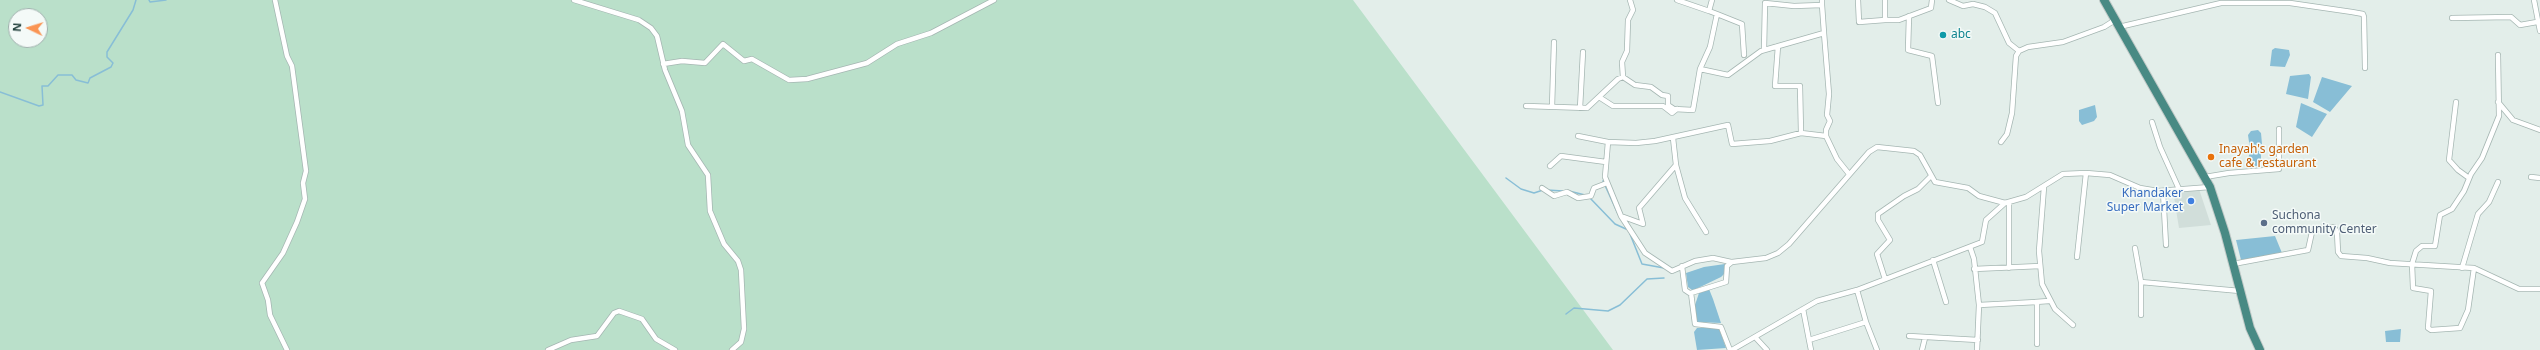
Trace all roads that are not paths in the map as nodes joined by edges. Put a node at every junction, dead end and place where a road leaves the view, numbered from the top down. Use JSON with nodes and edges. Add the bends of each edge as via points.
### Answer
{"nodes":[{"id":1,"x":275,"y":0,"type":"edge"},
{"id":2,"x":574,"y":0,"type":"edge"},
{"id":3,"x":994,"y":0,"type":"edge"},
{"id":4,"x":1630,"y":0,"type":"edge"},
{"id":5,"x":1677,"y":0,"type":"edge"},
{"id":6,"x":1712,"y":0,"type":"edge"},
{"id":7,"x":1858,"y":0,"type":"edge"},
{"id":8,"x":1885,"y":0,"type":"edge"},
{"id":9,"x":1932,"y":0,"type":"edge"},
{"id":10,"x":1949,"y":0,"type":"edge"},
{"id":11,"x":2104,"y":0,"type":"edge"},
{"id":12,"x":2534,"y":0,"type":"edge"},
{"id":13,"x":1822,"y":2,"type":"edge"},
{"id":14,"x":1709,"y":11,"type":"junction"},
{"id":15,"x":1717,"y":14,"type":"junction"},
{"id":16,"x":1909,"y":16,"type":"junction"},
{"id":17,"x":2452,"y":18,"type":"dead end"},
{"id":18,"x":1886,"y":20,"type":"junction"},
{"id":19,"x":2537,"y":22,"type":"junction"},
{"id":20,"x":2117,"y":24,"type":"junction"},
{"id":21,"x":2540,"y":30,"type":"edge"},
{"id":22,"x":1824,"y":33,"type":"junction"},
{"id":23,"x":1554,"y":42,"type":"dead end"},
{"id":24,"x":1778,"y":46,"type":"junction"},
{"id":25,"x":1764,"y":50,"type":"junction"},
{"id":26,"x":2019,"y":51,"type":"junction"},
{"id":27,"x":1583,"y":52,"type":"dead end"},
{"id":28,"x":1744,"y":55,"type":"dead end"},
{"id":29,"x":2498,"y":55,"type":"dead end"},
{"id":30,"x":664,"y":64,"type":"junction"},
{"id":31,"x":2365,"y":68,"type":"dead end"},
{"id":32,"x":1700,"y":69,"type":"junction"},
{"id":33,"x":1622,"y":77,"type":"junction"},
{"id":34,"x":1599,"y":97,"type":"junction"},
{"id":35,"x":2456,"y":102,"type":"dead end"},
{"id":36,"x":2498,"y":102,"type":"junction"},
{"id":37,"x":1938,"y":103,"type":"dead end"},
{"id":38,"x":1526,"y":106,"type":"dead end"},
{"id":39,"x":1552,"y":107,"type":"junction"},
{"id":40,"x":1580,"y":108,"type":"junction"},
{"id":41,"x":1677,"y":109,"type":"junction"},
{"id":42,"x":2152,"y":122,"type":"dead end"},
{"id":43,"x":2279,"y":129,"type":"dead end"},
{"id":44,"x":2540,"y":130,"type":"edge"},
{"id":45,"x":1801,"y":133,"type":"junction"},
{"id":46,"x":1578,"y":136,"type":"dead end"},
{"id":47,"x":1826,"y":136,"type":"junction"},
{"id":48,"x":1673,"y":138,"type":"junction"},
{"id":49,"x":1608,"y":142,"type":"junction"},
{"id":50,"x":2001,"y":142,"type":"dead end"},
{"id":51,"x":1606,"y":162,"type":"junction"},
{"id":52,"x":1676,"y":165,"type":"junction"},
{"id":53,"x":1550,"y":166,"type":"dead end"},
{"id":54,"x":2086,"y":173,"type":"junction"},
{"id":55,"x":1849,"y":174,"type":"junction"},
{"id":56,"x":1930,"y":177,"type":"junction"},
{"id":57,"x":2531,"y":177,"type":"dead end"},
{"id":58,"x":2205,"y":178,"type":"junction"},
{"id":59,"x":2469,"y":178,"type":"junction"},
{"id":60,"x":2540,"y":178,"type":"edge"},
{"id":61,"x":2498,"y":182,"type":"dead end"},
{"id":62,"x":1607,"y":183,"type":"junction"},
{"id":63,"x":2044,"y":187,"type":"junction"},
{"id":64,"x":2210,"y":187,"type":"junction"},
{"id":65,"x":1542,"y":188,"type":"dead end"},
{"id":66,"x":2178,"y":189,"type":"junction"},
{"id":67,"x":2163,"y":191,"type":"junction"},
{"id":68,"x":2007,"y":203,"type":"junction"},
{"id":69,"x":1621,"y":216,"type":"junction"},
{"id":70,"x":1706,"y":232,"type":"dead end"},
{"id":71,"x":2166,"y":245,"type":"dead end"},
{"id":72,"x":1970,"y":247,"type":"junction"},
{"id":73,"x":2135,"y":248,"type":"dead end"},
{"id":74,"x":2077,"y":257,"type":"dead end"},
{"id":75,"x":1933,"y":260,"type":"junction"},
{"id":76,"x":1732,"y":262,"type":"junction"},
{"id":77,"x":2233,"y":264,"type":"junction"},
{"id":78,"x":2412,"y":264,"type":"junction"},
{"id":79,"x":1682,"y":266,"type":"junction"},
{"id":80,"x":2040,"y":266,"type":"junction"},
{"id":81,"x":2009,"y":268,"type":"junction"},
{"id":82,"x":2462,"y":268,"type":"junction"},
{"id":83,"x":2474,"y":268,"type":"junction"},
{"id":84,"x":1974,"y":269,"type":"junction"},
{"id":85,"x":1885,"y":279,"type":"junction"},
{"id":86,"x":2141,"y":282,"type":"junction"},
{"id":87,"x":2540,"y":289,"type":"edge"},
{"id":88,"x":1857,"y":290,"type":"junction"},
{"id":89,"x":2240,"y":291,"type":"junction"},
{"id":90,"x":1691,"y":294,"type":"junction"},
{"id":91,"x":2049,"y":301,"type":"junction"},
{"id":92,"x":1946,"y":302,"type":"dead end"},
{"id":93,"x":2035,"y":302,"type":"junction"},
{"id":94,"x":1979,"y":305,"type":"junction"},
{"id":95,"x":1803,"y":309,"type":"junction"},
{"id":96,"x":2141,"y":315,"type":"dead end"},
{"id":97,"x":1866,"y":322,"type":"junction"},
{"id":98,"x":2073,"y":325,"type":"dead end"},
{"id":99,"x":1909,"y":336,"type":"dead end"},
{"id":100,"x":1755,"y":337,"type":"junction"},
{"id":101,"x":1925,"y":338,"type":"junction"},
{"id":102,"x":1810,"y":340,"type":"junction"},
{"id":103,"x":1978,"y":340,"type":"junction"},
{"id":104,"x":2037,"y":344,"type":"dead end"},
{"id":105,"x":287,"y":350,"type":"edge"},
{"id":106,"x":548,"y":350,"type":"edge"},
{"id":107,"x":674,"y":350,"type":"edge"},
{"id":108,"x":732,"y":350,"type":"edge"},
{"id":109,"x":1731,"y":350,"type":"edge"},
{"id":110,"x":1767,"y":350,"type":"edge"},
{"id":111,"x":1811,"y":350,"type":"edge"},
{"id":112,"x":1876,"y":350,"type":"edge"},
{"id":113,"x":1922,"y":350,"type":"edge"},
{"id":114,"x":1977,"y":350,"type":"edge"},
{"id":115,"x":2260,"y":350,"type":"edge"}],
"edges":[{"from":1,"to":105,"type":"street","via":[[287,56],[292,66],[306,171],[303,183],[305,199],[297,222],[283,253],[262,283],[270,315]]},
{"from":2,"to":30,"type":"street","via":[[647,24],[657,36]]},
{"from":3,"to":30,"type":"street","via":[[931,33],[897,44],[867,63],[814,78],[788,80],[752,59],[744,60],[723,44],[705,63],[682,61]]},
{"from":4,"to":33,"type":"street","via":[[1633,10],[1628,20],[1627,51],[1622,62]]},
{"from":5,"to":14,"type":"street"},
{"from":6,"to":14,"type":"street"},
{"from":7,"to":18,"type":"street","via":[[1859,22]]},
{"from":8,"to":18,"type":"street"},
{"from":9,"to":16,"type":"street","via":[[1931,8]]},
{"from":10,"to":26,"type":"street","via":[[1963,6],[1973,4],[1985,7],[1995,13],[2009,43]]},
{"from":11,"to":20,"type":"highway"},
{"from":12,"to":19,"type":"street"},
{"from":13,"to":22,"type":"street"},
{"from":13,"to":25,"type":"street","via":[[1794,6],[1765,3]]},
{"from":14,"to":15,"type":"street"},
{"from":15,"to":28,"type":"street","via":[[1741,22]]},
{"from":15,"to":32,"type":"street","via":[[1710,47]]},
{"from":16,"to":18,"type":"street","via":[[1899,20]]},
{"from":16,"to":37,"type":"street","via":[[1908,50],[1932,56]]},
{"from":17,"to":19,"type":"street","via":[[2511,18],[2520,25]]},
{"from":19,"to":21,"type":"street"},
{"from":20,"to":26,"type":"street","via":[[2063,42],[2028,46]]},
{"from":20,"to":31,"type":"street","via":[[2221,3],[2290,4],[2352,12],[2363,14],[2364,17]]},
{"from":20,"to":58,"type":"highway"},
{"from":22,"to":24,"type":"street"},
{"from":22,"to":47,"type":"street","via":[[1829,94],[1827,115],[1830,121]]},
{"from":23,"to":39,"type":"street"},
{"from":24,"to":25,"type":"street"},
{"from":24,"to":45,"type":"street","via":[[1775,86],[1800,86]]},
{"from":25,"to":32,"type":"street","via":[[1728,75]]},
{"from":26,"to":50,"type":"street","via":[[2016,56],[2012,113],[2007,134]]},
{"from":27,"to":40,"type":"street"},
{"from":29,"to":36,"type":"street"},
{"from":30,"to":108,"type":"street","via":[[682,111],[688,145],[708,175],[710,211],[724,244],[738,261],[741,270],[744,329],[740,342]]},
{"from":32,"to":41,"type":"street","via":[[1693,110]]},
{"from":33,"to":34,"type":"street"},
{"from":33,"to":41,"type":"street","via":[[1635,85],[1651,87],[1668,96],[1668,105]]},
{"from":34,"to":40,"type":"street","via":[[1587,108]]},
{"from":34,"to":41,"type":"street","via":[[1613,106],[1662,106],[1672,113]]},
{"from":35,"to":59,"type":"street","via":[[2449,160]]},
{"from":36,"to":44,"type":"street","via":[[2513,120]]},
{"from":36,"to":59,"type":"street","via":[[2499,116],[2482,158]]},
{"from":38,"to":39,"type":"street"},
{"from":39,"to":40,"type":"street"},
{"from":42,"to":66,"type":"street"},
{"from":43,"to":58,"type":"street","via":[[2279,169],[2229,173]]},
{"from":45,"to":47,"type":"street"},
{"from":45,"to":48,"type":"street","via":[[1770,141],[1732,144],[1728,124]]},
{"from":46,"to":49,"type":"street"},
{"from":47,"to":55,"type":"street","via":[[1837,159]]},
{"from":48,"to":49,"type":"street","via":[[1636,143]]},
{"from":48,"to":52,"type":"street"},
{"from":49,"to":51,"type":"street"},
{"from":51,"to":53,"type":"street","via":[[1561,156]]},
{"from":51,"to":62,"type":"street","via":[[1604,177]]},
{"from":52,"to":69,"type":"street","via":[[1639,208],[1643,224]]},
{"from":52,"to":70,"type":"street","via":[[1685,198]]},
{"from":54,"to":63,"type":"street","via":[[2063,174]]},
{"from":54,"to":67,"type":"street","via":[[2110,175],[2140,188]]},
{"from":54,"to":74,"type":"street"},
{"from":55,"to":56,"type":"street","via":[[1869,152],[1882,146],[1914,151],[1920,155]]},
{"from":55,"to":76,"type":"street","via":[[1789,244],[1778,253],[1766,258]]},
{"from":56,"to":68,"type":"street","via":[[1940,185],[1968,188],[1979,196]]},
{"from":56,"to":85,"type":"street","via":[[1918,189],[1878,214],[1878,220],[1890,240],[1877,254]]},
{"from":57,"to":60,"type":"street"},
{"from":58,"to":64,"type":"highway"},
{"from":59,"to":78,"type":"street","via":[[2452,209],[2440,215],[2436,246],[2422,246],[2416,250]]},
{"from":61,"to":82,"type":"street","via":[[2488,202],[2478,214]]},
{"from":62,"to":65,"type":"street","via":[[1594,188],[1591,196],[1578,198],[1567,192],[1554,196]]},
{"from":62,"to":69,"type":"street"},
{"from":63,"to":68,"type":"street","via":[[2017,202]]},
{"from":63,"to":80,"type":"street"},
{"from":64,"to":66,"type":"street"},
{"from":64,"to":77,"type":"highway"},
{"from":66,"to":67,"type":"street"},
{"from":67,"to":71,"type":"street"},
{"from":68,"to":72,"type":"street","via":[[1986,220],[1982,242]]},
{"from":68,"to":81,"type":"street"},
{"from":69,"to":79,"type":"street","via":[[1645,252],[1672,271]]},
{"from":72,"to":75,"type":"street"},
{"from":72,"to":84,"type":"street"},
{"from":73,"to":86,"type":"street"},
{"from":75,"to":85,"type":"street"},
{"from":75,"to":92,"type":"street"},
{"from":76,"to":79,"type":"street","via":[[1713,258]]},
{"from":76,"to":90,"type":"street","via":[[1727,266],[1726,282]]},
{"from":77,"to":78,"type":"street","via":[[2308,250],[2312,232],[2320,228],[2334,227],[2341,256]]},
{"from":77,"to":89,"type":"highway"},
{"from":78,"to":82,"type":"street"},
{"from":78,"to":83,"type":"street","via":[[2413,288],[2431,291],[2428,328],[2431,330],[2460,328],[2468,310]]},
{"from":79,"to":90,"type":"street","via":[[1685,290]]},
{"from":80,"to":81,"type":"street"},
{"from":80,"to":91,"type":"street","via":[[2042,284]]},
{"from":81,"to":84,"type":"street"},
{"from":82,"to":83,"type":"street"},
{"from":83,"to":87,"type":"street","via":[[2519,289]]},
{"from":84,"to":94,"type":"street"},
{"from":85,"to":88,"type":"street"},
{"from":86,"to":89,"type":"street"},
{"from":86,"to":96,"type":"street"},
{"from":88,"to":95,"type":"street","via":[[1818,301]]},
{"from":88,"to":97,"type":"street"},
{"from":89,"to":115,"type":"highway","via":[[2250,328]]},
{"from":90,"to":109,"type":"street","via":[[1695,324],[1721,327]]},
{"from":91,"to":93,"type":"street"},
{"from":91,"to":98,"type":"street","via":[[2059,314]]},
{"from":93,"to":94,"type":"street"},
{"from":93,"to":104,"type":"street","via":[[2038,304]]},
{"from":94,"to":103,"type":"street"},
{"from":95,"to":100,"type":"street"},
{"from":95,"to":102,"type":"street"},
{"from":97,"to":102,"type":"street"},
{"from":97,"to":112,"type":"street"},
{"from":99,"to":101,"type":"street"},
{"from":100,"to":109,"type":"street"},
{"from":100,"to":110,"type":"street"},
{"from":101,"to":103,"type":"street"},
{"from":101,"to":113,"type":"street"},
{"from":102,"to":111,"type":"street"},
{"from":103,"to":114,"type":"street"},
{"from":106,"to":107,"type":"street","via":[[577,338],[597,336],[614,313],[619,311],[642,319],[656,339]]}]}
